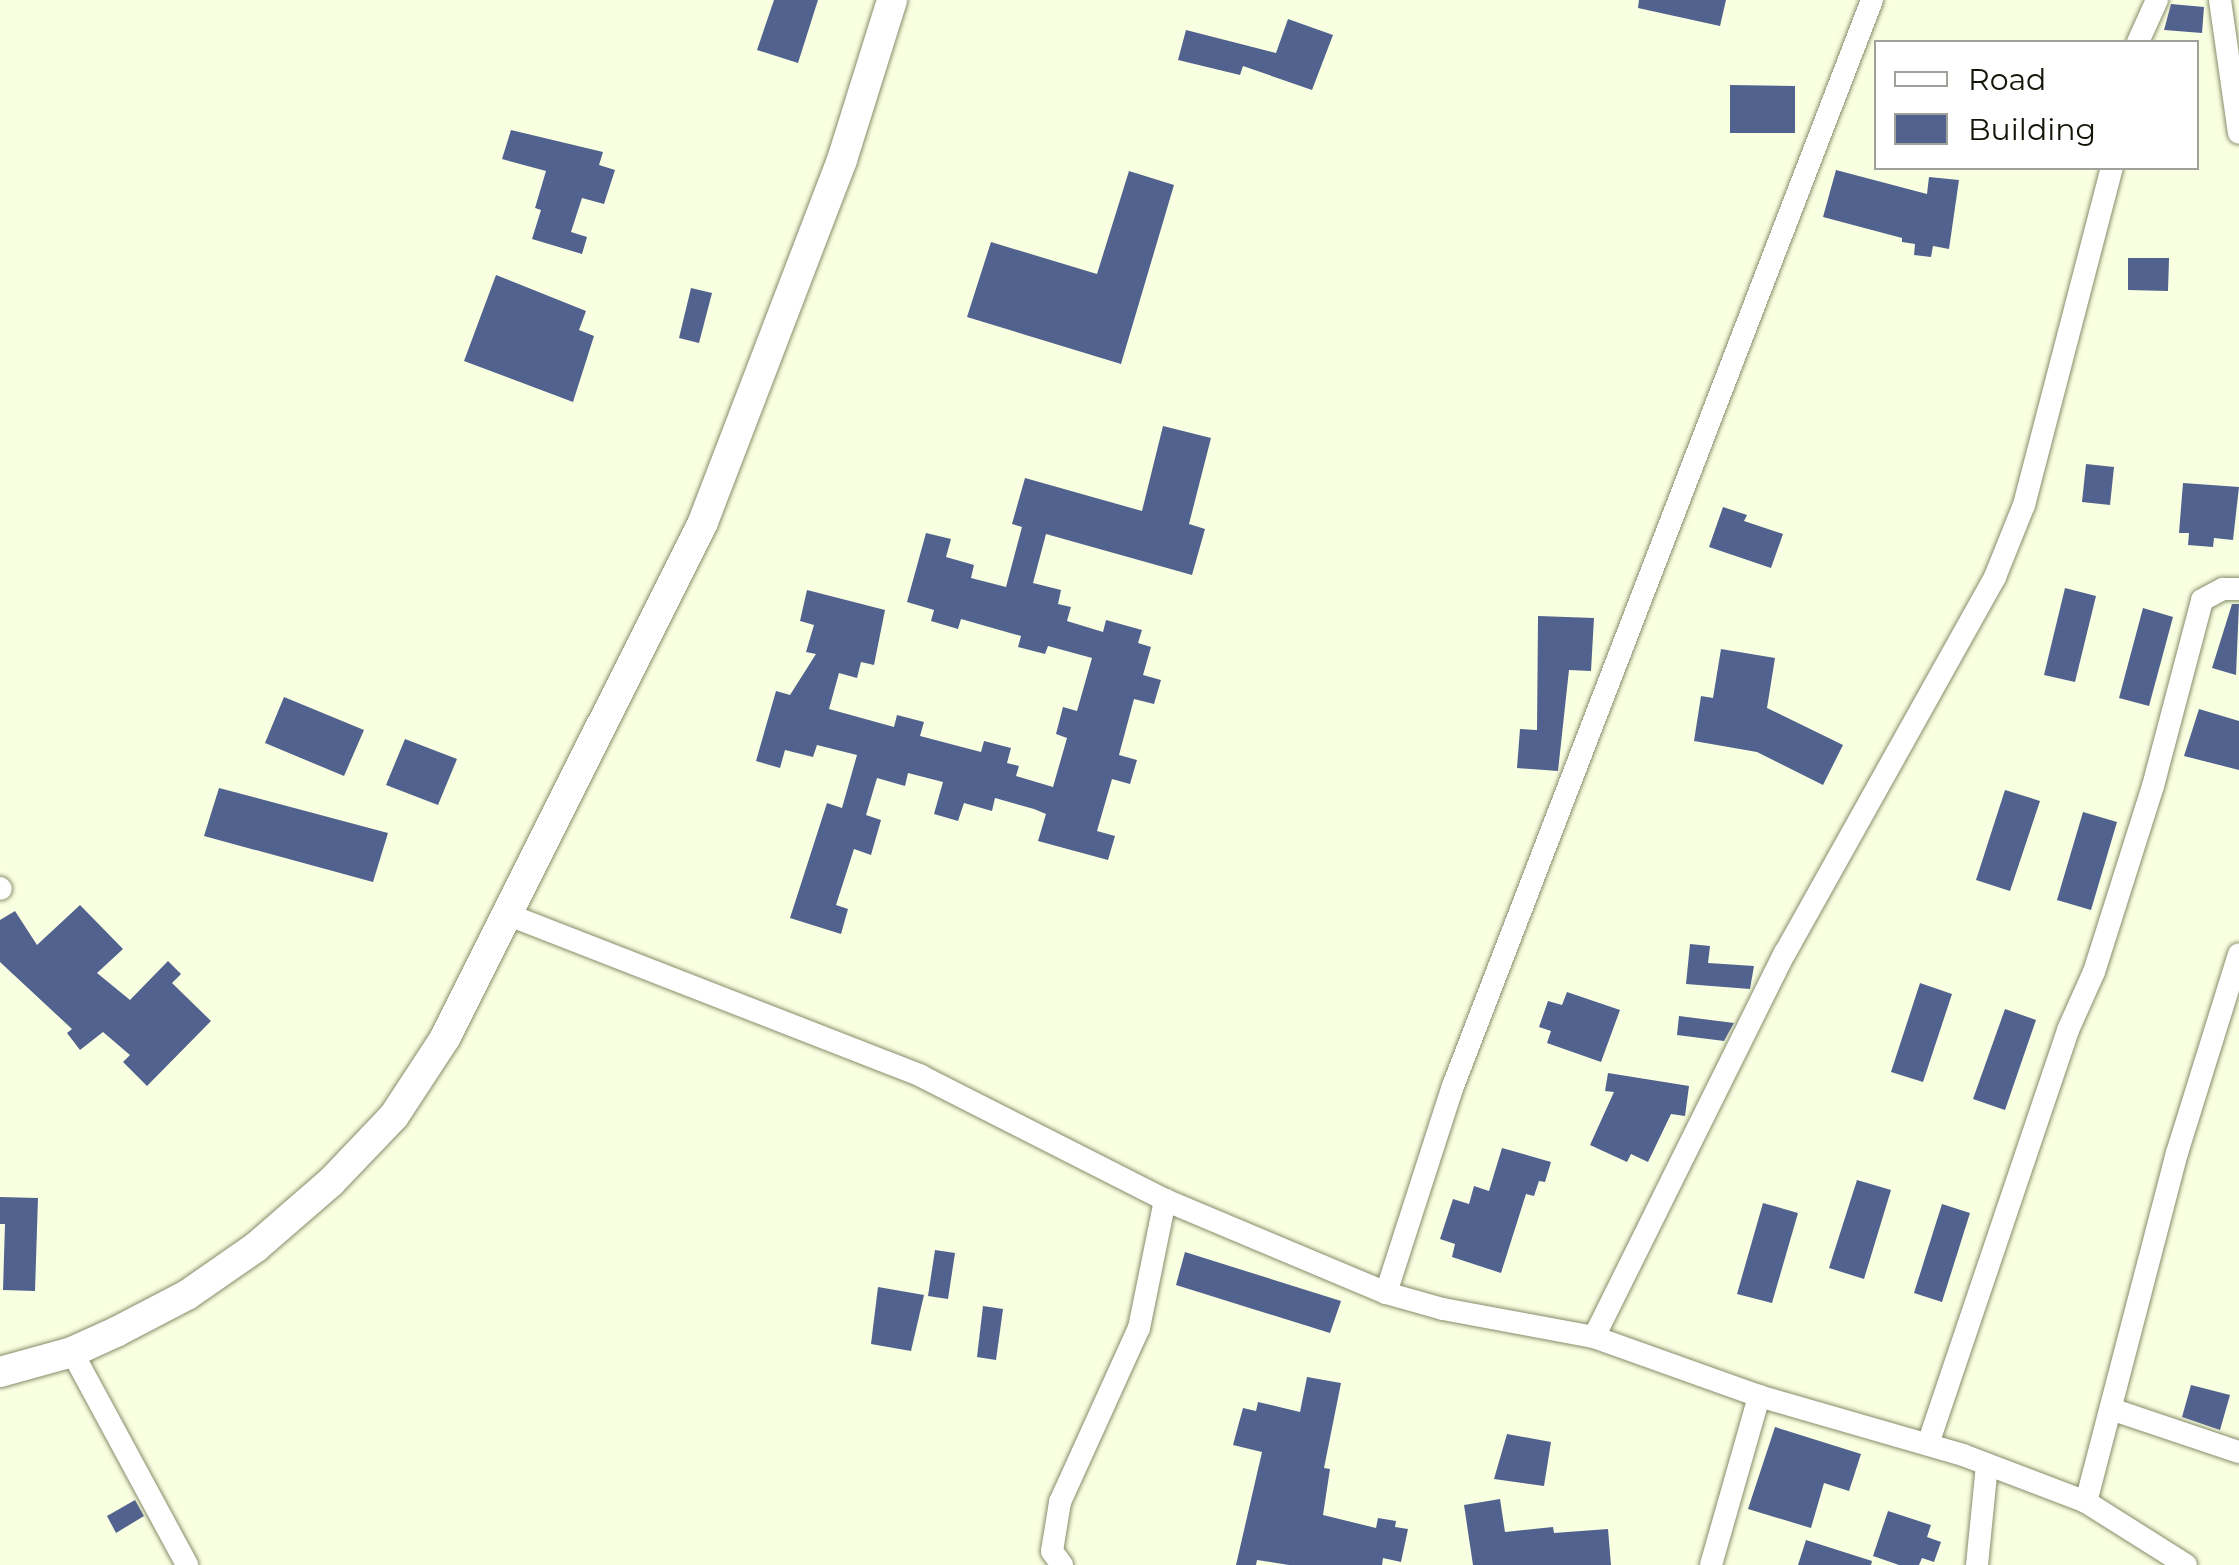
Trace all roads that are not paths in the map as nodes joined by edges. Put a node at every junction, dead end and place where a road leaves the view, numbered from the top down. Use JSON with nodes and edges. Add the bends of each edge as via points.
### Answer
{"nodes":[{"id":1,"x":892,"y":0,"type":"edge"},
{"id":2,"x":1872,"y":0,"type":"edge"},
{"id":3,"x":2157,"y":0,"type":"edge"},
{"id":4,"x":2220,"y":0,"type":"edge"},
{"id":5,"x":2139,"y":40,"type":"edge"},
{"id":6,"x":2239,"y":133,"type":"edge"},
{"id":7,"x":2111,"y":170,"type":"edge"},
{"id":8,"x":2239,"y":589,"type":"edge"},
{"id":9,"x":509,"y":915,"type":"junction"},
{"id":10,"x":2239,"y":954,"type":"edge"},
{"id":11,"x":1165,"y":1200,"type":"junction"},
{"id":12,"x":1386,"y":1293,"type":"junction"},
{"id":13,"x":1594,"y":1337,"type":"junction"},
{"id":14,"x":72,"y":1352,"type":"junction"},
{"id":15,"x":0,"y":1372,"type":"edge"},
{"id":16,"x":1760,"y":1396,"type":"junction"},
{"id":17,"x":2111,"y":1409,"type":"junction"},
{"id":18,"x":1928,"y":1444,"type":"junction"},
{"id":19,"x":2239,"y":1452,"type":"edge"},
{"id":20,"x":1987,"y":1464,"type":"junction"},
{"id":21,"x":2086,"y":1502,"type":"junction"},
{"id":22,"x":187,"y":1565,"type":"edge"},
{"id":23,"x":1062,"y":1565,"type":"edge"},
{"id":24,"x":1711,"y":1565,"type":"edge"},
{"id":25,"x":1977,"y":1565,"type":"edge"},
{"id":26,"x":2186,"y":1565,"type":"edge"}],
"edges":[{"from":1,"to":9,"type":"street","via":[[842,160],[710,505]]},
{"from":2,"to":12,"type":"street","via":[[1453,1086]]},
{"from":3,"to":5,"type":"street"},
{"from":4,"to":6,"type":"street"},
{"from":7,"to":13,"type":"street","via":[[2024,504],[1995,578],[1784,952]]},
{"from":8,"to":18,"type":"street","via":[[2202,600],[2094,972],[2068,1030]]},
{"from":9,"to":11,"type":"street","via":[[921,1076]]},
{"from":9,"to":14,"type":"street","via":[[445,1038],[394,1116],[331,1182],[187,1295]]},
{"from":10,"to":17,"type":"street","via":[[2177,1153]]},
{"from":11,"to":12,"type":"street"},
{"from":11,"to":23,"type":"street","via":[[1139,1328],[1060,1502],[1052,1551]]},
{"from":12,"to":13,"type":"street"},
{"from":13,"to":16,"type":"street"},
{"from":14,"to":15,"type":"street"},
{"from":14,"to":22,"type":"street"},
{"from":16,"to":18,"type":"street"},
{"from":16,"to":24,"type":"street"},
{"from":17,"to":19,"type":"street"},
{"from":17,"to":21,"type":"street"},
{"from":18,"to":20,"type":"street"},
{"from":20,"to":21,"type":"street"},
{"from":20,"to":25,"type":"street"},
{"from":21,"to":26,"type":"street"}]}
